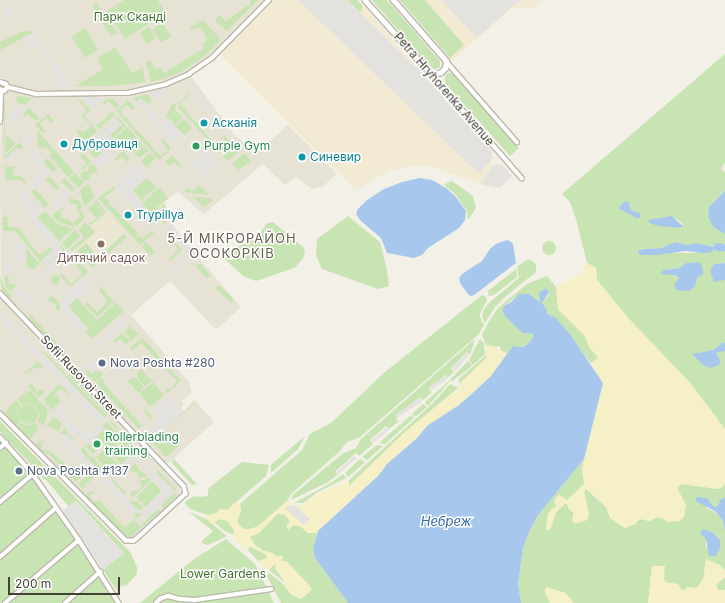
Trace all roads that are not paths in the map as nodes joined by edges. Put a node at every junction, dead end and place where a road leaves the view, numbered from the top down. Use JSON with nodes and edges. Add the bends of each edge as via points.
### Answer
{"nodes":[{"id":1,"x":269,"y":0,"type":"edge"},
{"id":2,"x":365,"y":0,"type":"edge"},
{"id":3,"x":393,"y":0,"type":"edge"},
{"id":4,"x":446,"y":61,"type":"junction"},
{"id":5,"x":432,"y":75,"type":"junction"},
{"id":6,"x":0,"y":83,"type":"edge"},
{"id":7,"x":8,"y":87,"type":"junction"},
{"id":8,"x":0,"y":90,"type":"edge"},
{"id":9,"x":0,"y":122,"type":"edge"},
{"id":10,"x":517,"y":142,"type":"dead end"},
{"id":11,"x":522,"y":178,"type":"dead end"},
{"id":12,"x":0,"y":293,"type":"edge"},
{"id":13,"x":0,"y":414,"type":"edge"},
{"id":14,"x":0,"y":437,"type":"edge"},
{"id":15,"x":6,"y":443,"type":"junction"},
{"id":16,"x":0,"y":448,"type":"edge"},
{"id":17,"x":33,"y":474,"type":"junction"},
{"id":18,"x":0,"y":502,"type":"edge"},
{"id":19,"x":56,"y":508,"type":"junction"},
{"id":20,"x":78,"y":540,"type":"junction"},
{"id":21,"x":0,"y":557,"type":"edge"},
{"id":22,"x":100,"y":572,"type":"junction"},
{"id":23,"x":271,"y":589,"type":"dead end"},
{"id":24,"x":5,"y":603,"type":"edge"},
{"id":25,"x":65,"y":603,"type":"edge"},
{"id":26,"x":119,"y":603,"type":"edge"},
{"id":27,"x":156,"y":603,"type":"edge"}],
"edges":[{"from":1,"to":7,"type":"street","via":[[213,57],[189,74],[166,84],[128,92],[108,93],[37,94]]},
{"from":2,"to":5,"type":"street","name":"Petra Hryhorenka Avenue"},
{"from":3,"to":4,"type":"street","name":"Petra Hryhorenka Avenue"},
{"from":4,"to":5,"type":"street","via":[[443,70]]},
{"from":4,"to":10,"type":"street"},
{"from":5,"to":11,"type":"street","name":"Petra Hryhorenka Avenue"},
{"from":6,"to":7,"type":"street"},
{"from":7,"to":8,"type":"street","via":[[6,91]]},
{"from":8,"to":9,"type":"street"},
{"from":12,"to":13,"type":"street","name":"Sofii Rusovoi Street","via":[[186,488],[184,497],[138,538],[126,541]]},
{"from":14,"to":15,"type":"street"},
{"from":15,"to":16,"type":"street"},
{"from":15,"to":17,"type":"street"},
{"from":17,"to":18,"type":"street"},
{"from":17,"to":19,"type":"street"},
{"from":19,"to":20,"type":"street"},
{"from":19,"to":21,"type":"street"},
{"from":20,"to":22,"type":"street"},
{"from":20,"to":24,"type":"street"},
{"from":22,"to":25,"type":"street"},
{"from":22,"to":26,"type":"street"},
{"from":23,"to":27,"type":"street","via":[[195,600],[168,596]]}]}
